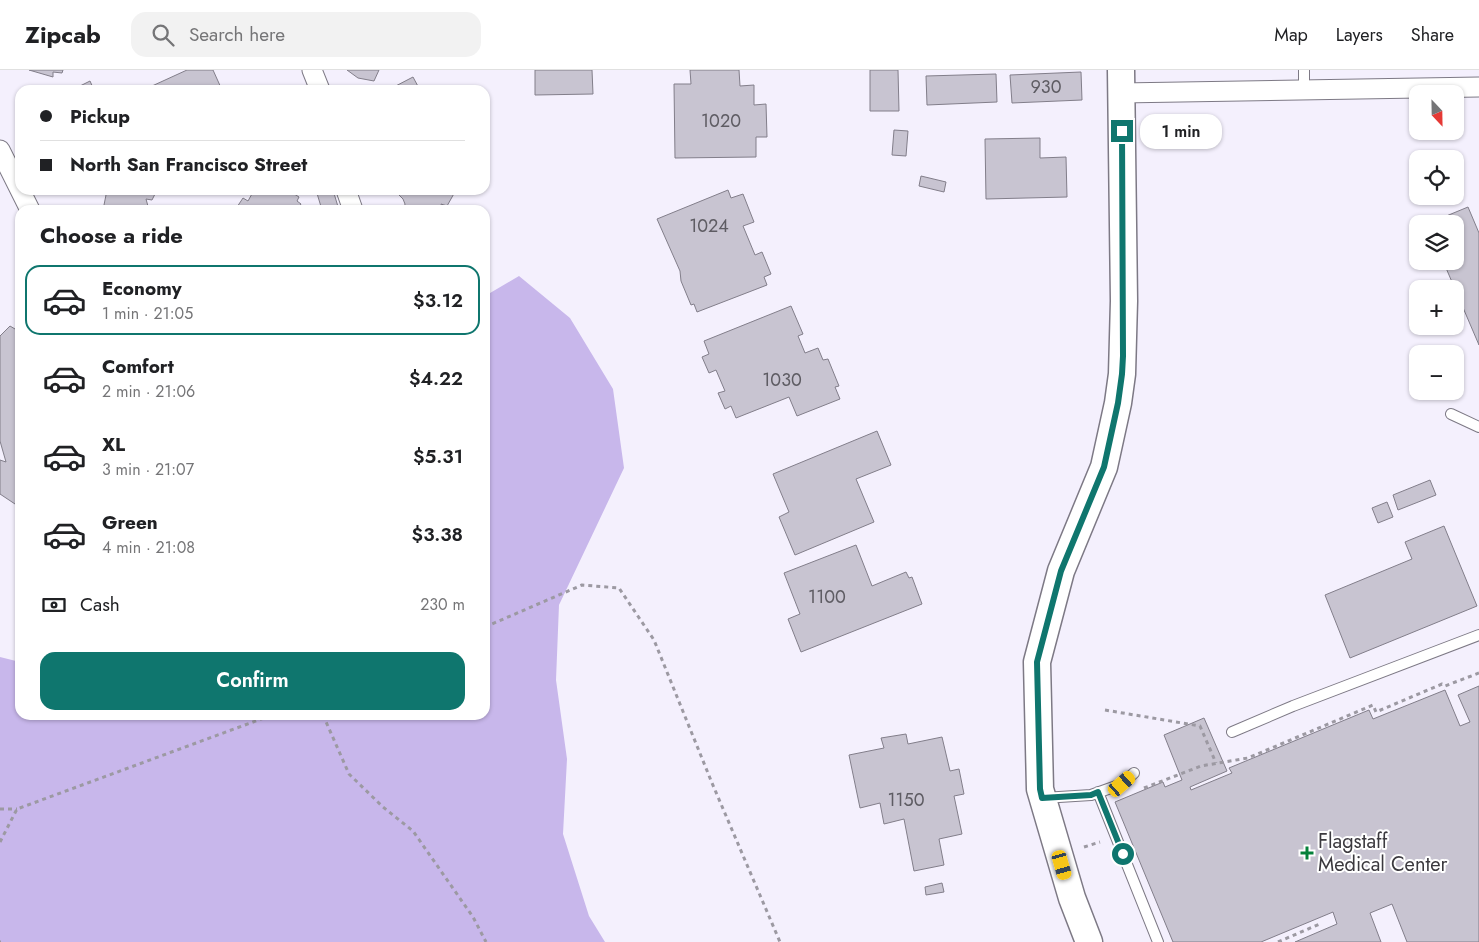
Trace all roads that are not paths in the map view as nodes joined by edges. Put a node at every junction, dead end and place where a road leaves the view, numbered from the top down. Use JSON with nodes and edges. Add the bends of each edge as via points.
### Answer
{"nodes":[{"id":1,"x":312,"y":70,"type":"edge"},
{"id":2,"x":1304,"y":70,"type":"edge"},
{"id":3,"x":1121,"y":82,"type":"edge"},
{"id":4,"x":318,"y":85,"type":"edge"},
{"id":5,"x":1479,"y":86,"type":"edge"},
{"id":6,"x":1304,"y":90,"type":"junction"},
{"id":7,"x":0,"y":150,"type":"edge"},
{"id":8,"x":15,"y":180,"type":"edge"},
{"id":9,"x":1451,"y":414,"type":"dead end"},
{"id":10,"x":1479,"y":426,"type":"edge"},
{"id":11,"x":1479,"y":635,"type":"edge"},
{"id":12,"x":1232,"y":732,"type":"dead end"},
{"id":13,"x":1134,"y":772,"type":"dead end"},
{"id":14,"x":1098,"y":792,"type":"junction"},
{"id":15,"x":1042,"y":798,"type":"junction"},
{"id":16,"x":1090,"y":942,"type":"edge"},
{"id":17,"x":1158,"y":942,"type":"edge"}],
"edges":[{"from":1,"to":4,"type":"street"},
{"from":2,"to":6,"type":"lane"},
{"from":3,"to":6,"type":"street"},
{"from":3,"to":15,"type":"street","via":[[1122,374],[1104,467],[1061,571],[1037,662]]},
{"from":5,"to":6,"type":"street"},
{"from":7,"to":8,"type":"street"},
{"from":9,"to":10,"type":"lane"},
{"from":11,"to":12,"type":"lane"},
{"from":13,"to":14,"type":"lane","via":[[1122,784]]},
{"from":14,"to":15,"type":"lane"},
{"from":14,"to":17,"type":"lane"},
{"from":15,"to":16,"type":"street","via":[[1072,898]]}]}
